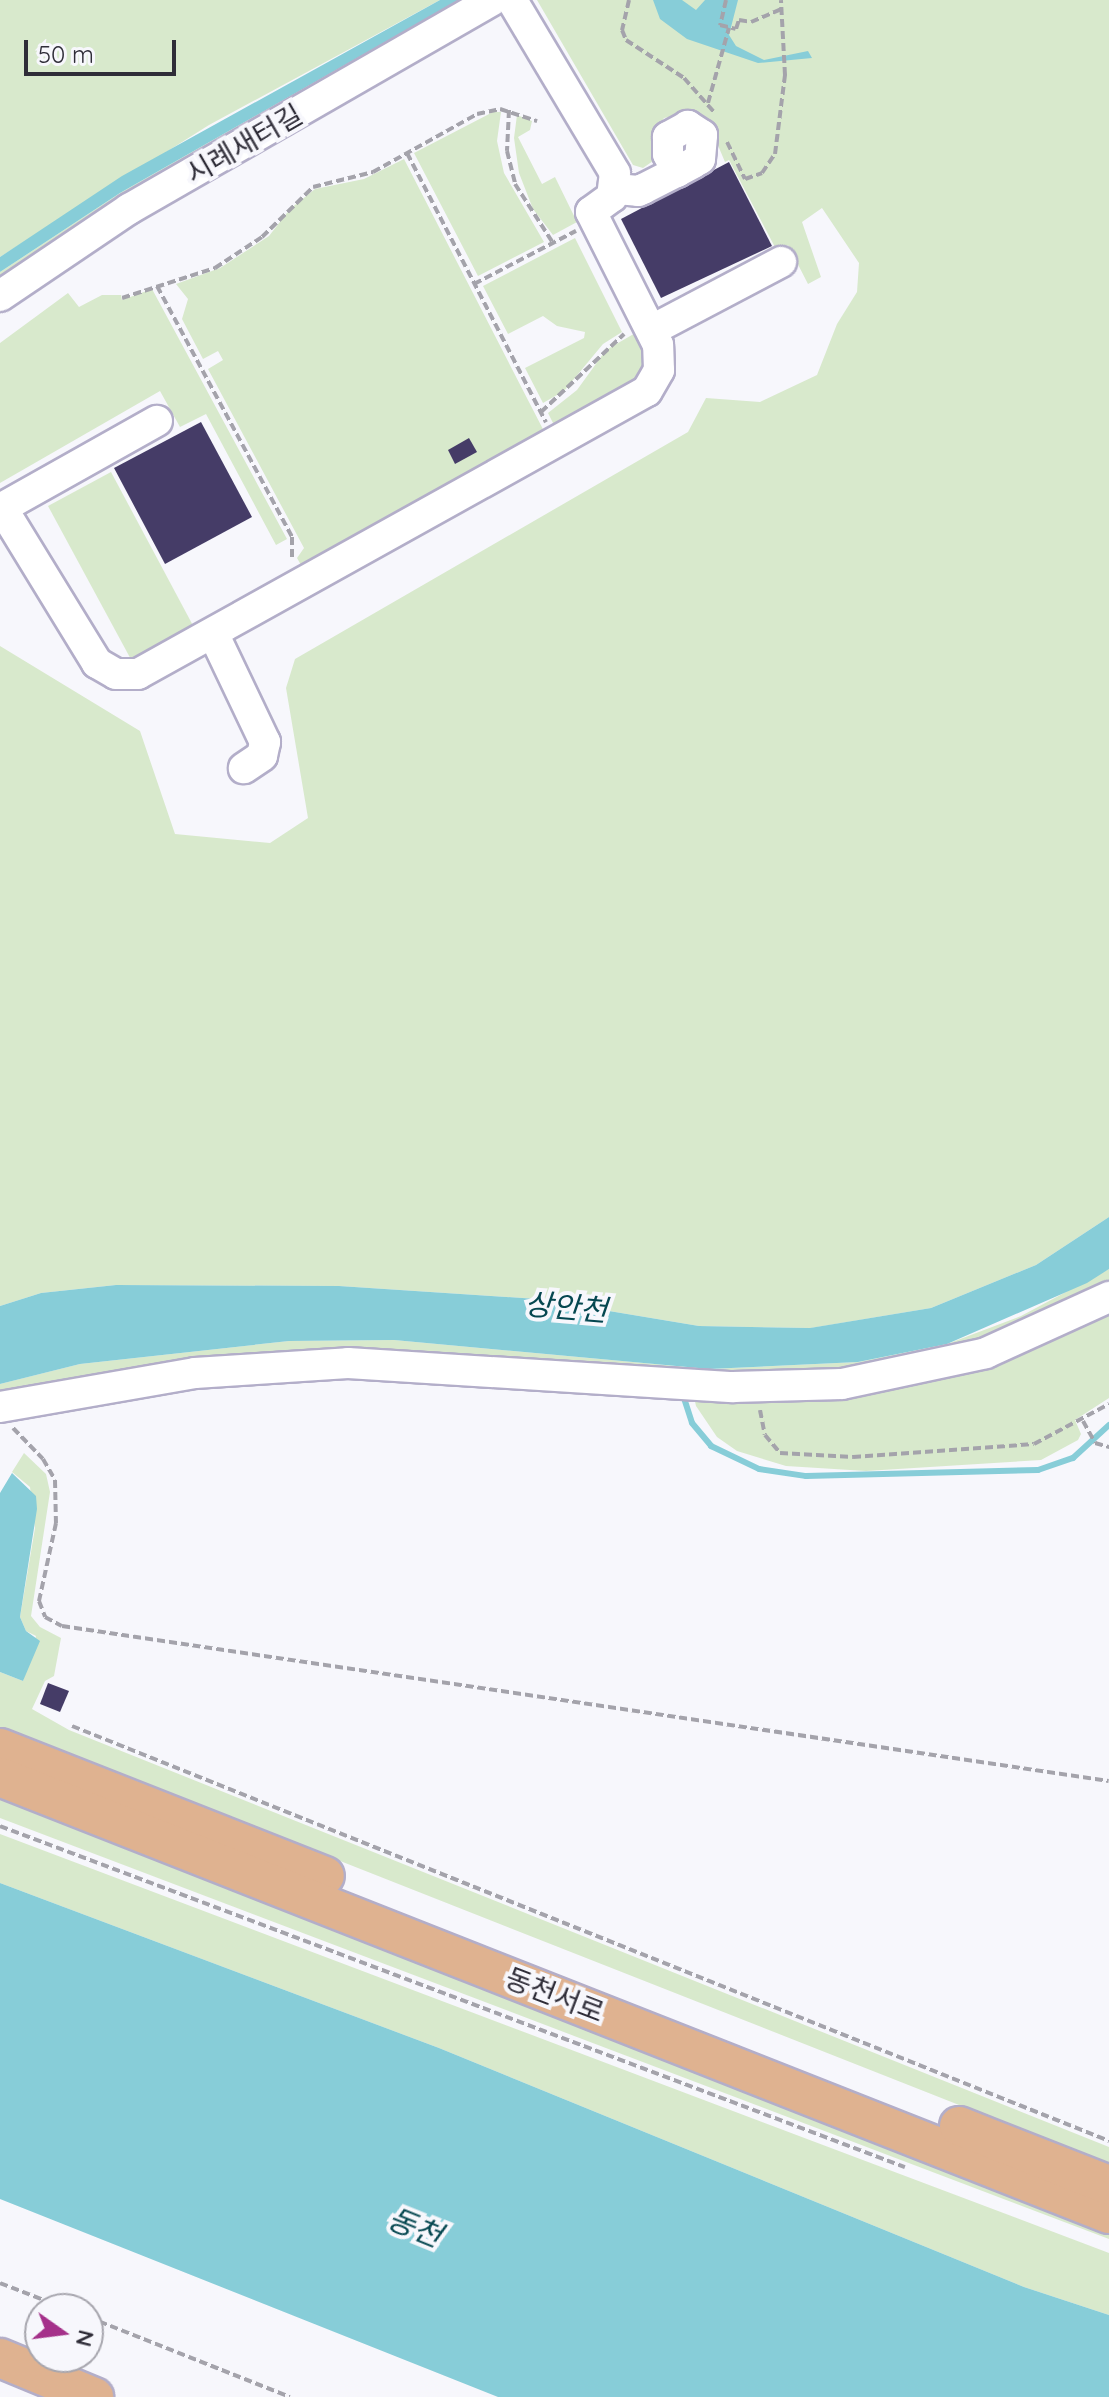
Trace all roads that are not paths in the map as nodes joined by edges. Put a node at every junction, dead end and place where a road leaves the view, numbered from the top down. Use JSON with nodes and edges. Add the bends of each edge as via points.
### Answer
{"nodes":[{"id":1,"x":492,"y":0,"type":"edge"},
{"id":2,"x":512,"y":0,"type":"edge"},
{"id":3,"x":677,"y":172,"type":"dead end"},
{"id":4,"x":613,"y":177,"type":"junction"},
{"id":5,"x":781,"y":262,"type":"dead end"},
{"id":6,"x":0,"y":296,"type":"edge"},
{"id":7,"x":650,"y":326,"type":"junction"},
{"id":8,"x":157,"y":421,"type":"dead end"},
{"id":9,"x":1,"y":509,"type":"edge"},
{"id":10,"x":213,"y":633,"type":"junction"},
{"id":11,"x":244,"y":768,"type":"dead end"},
{"id":12,"x":1109,"y":1297,"type":"edge"},
{"id":13,"x":5,"y":1417,"type":"edge"},
{"id":14,"x":0,"y":1748,"type":"edge"},
{"id":15,"x":0,"y":1777,"type":"edge"},
{"id":16,"x":1109,"y":2185,"type":"edge"},
{"id":17,"x":1109,"y":2214,"type":"edge"},
{"id":18,"x":0,"y":2358,"type":"edge"},
{"id":19,"x":94,"y":2397,"type":"edge"}],
"edges":[{"from":1,"to":6,"type":"street","name":"시례새터길","via":[[129,209]]},
{"from":2,"to":4,"type":"street"},
{"from":3,"to":4,"type":"street","via":[[638,191]]},
{"from":4,"to":7,"type":"street","via":[[591,212]]},
{"from":5,"to":7,"type":"street"},
{"from":7,"to":10,"type":"street","via":[[660,362],[652,386]]},
{"from":8,"to":9,"type":"street"},
{"from":9,"to":10,"type":"street","via":[[104,669],[138,674]]},
{"from":10,"to":11,"type":"street","via":[[265,742],[262,756]]},
{"from":12,"to":13,"type":"street","via":[[1030,1337],[939,1367],[842,1384],[760,1387],[348,1363],[195,1373]]},
{"from":14,"to":16,"type":"main road","name":"동천서로"},
{"from":15,"to":17,"type":"main road","name":"동천서로"},
{"from":18,"to":19,"type":"main road"}]}
